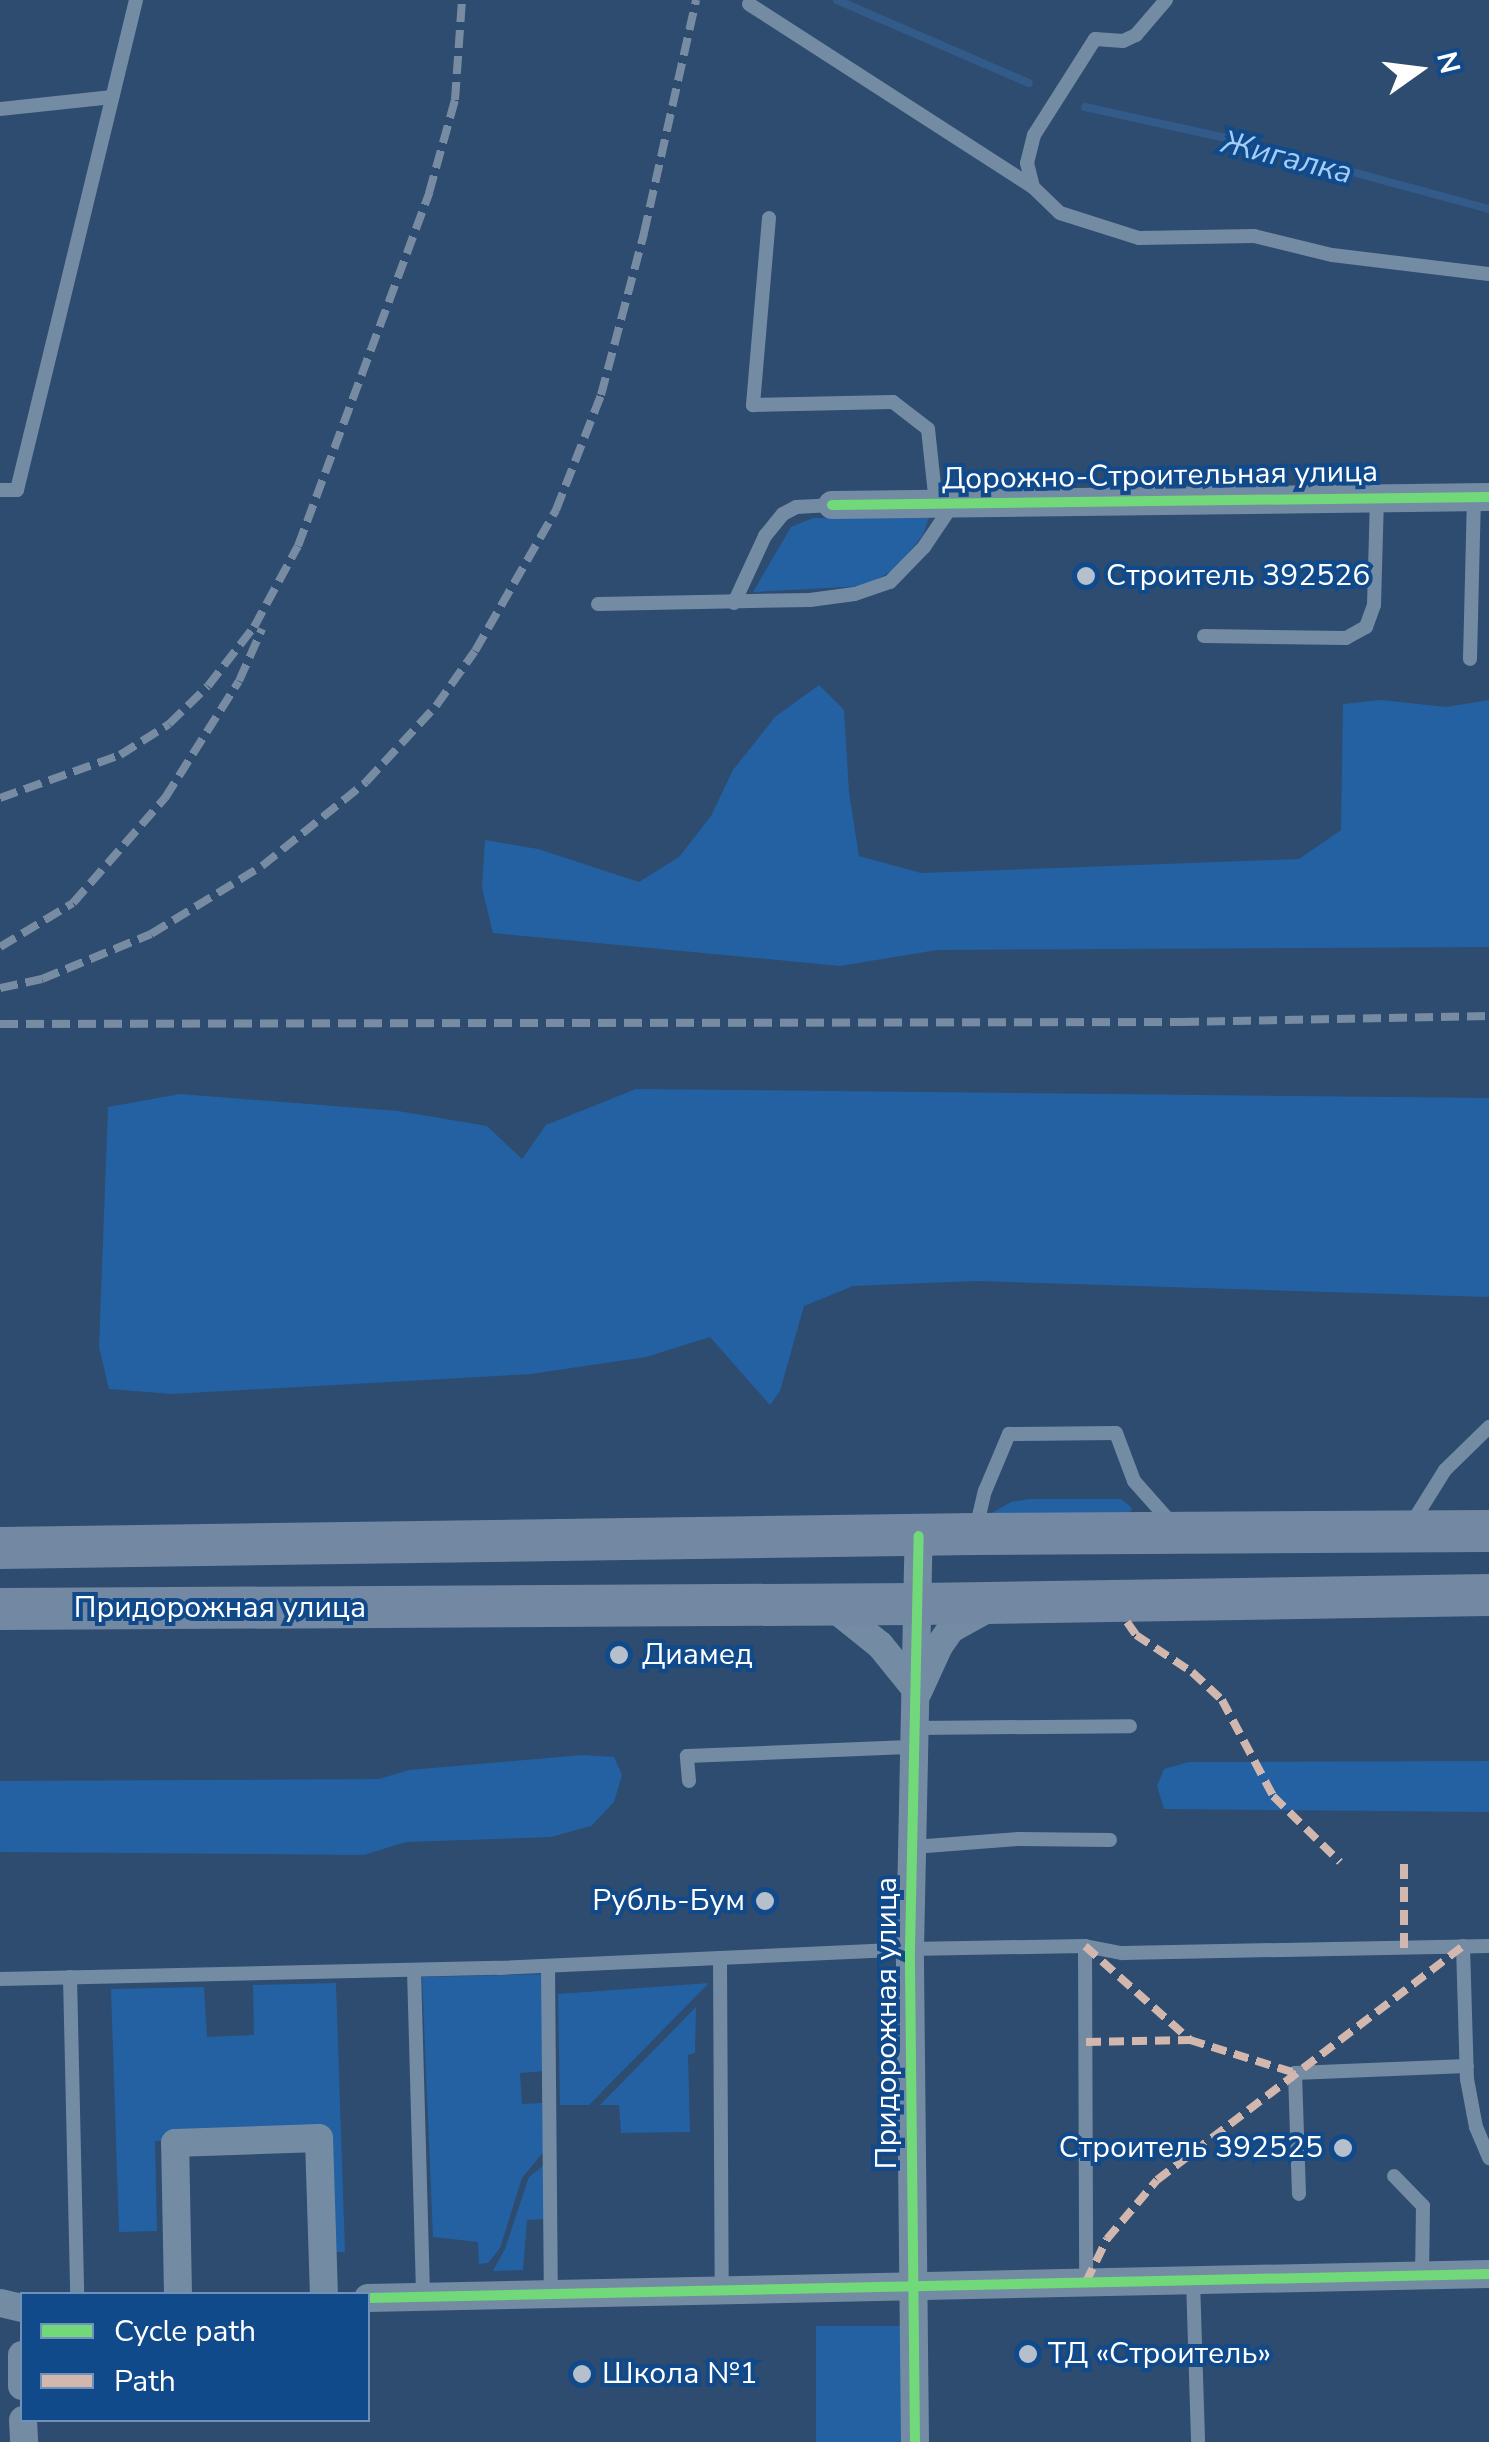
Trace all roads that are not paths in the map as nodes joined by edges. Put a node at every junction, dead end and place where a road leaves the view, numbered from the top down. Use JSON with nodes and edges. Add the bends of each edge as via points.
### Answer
{"nodes":[{"id":1,"x":136,"y":0,"type":"edge"},
{"id":2,"x":1166,"y":0,"type":"edge"},
{"id":3,"x":749,"y":4,"type":"dead end"},
{"id":4,"x":112,"y":97,"type":"junction"},
{"id":5,"x":0,"y":109,"type":"edge"},
{"id":6,"x":1033,"y":187,"type":"junction"},
{"id":7,"x":770,"y":218,"type":"dead end"},
{"id":8,"x":1489,"y":274,"type":"edge"},
{"id":9,"x":0,"y":490,"type":"edge"},
{"id":10,"x":1482,"y":498,"type":"edge"},
{"id":11,"x":1377,"y":499,"type":"junction"},
{"id":12,"x":945,"y":504,"type":"junction"},
{"id":13,"x":832,"y":505,"type":"joint"},
{"id":14,"x":734,"y":603,"type":"junction"},
{"id":15,"x":598,"y":604,"type":"dead end"},
{"id":16,"x":1204,"y":636,"type":"dead end"},
{"id":17,"x":1470,"y":659,"type":"dead end"},
{"id":18,"x":1489,"y":1427,"type":"edge"},
{"id":19,"x":1407,"y":1531,"type":"junction"},
{"id":20,"x":1489,"y":1531,"type":"edge"},
{"id":21,"x":1180,"y":1533,"type":"junction"},
{"id":22,"x":975,"y":1534,"type":"junction"},
{"id":23,"x":918,"y":1536,"type":"junction"},
{"id":24,"x":0,"y":1548,"type":"edge"},
{"id":25,"x":1489,"y":1595,"type":"edge"},
{"id":26,"x":1000,"y":1602,"type":"junction"},
{"id":27,"x":920,"y":1604,"type":"junction"},
{"id":28,"x":828,"y":1605,"type":"junction"},
{"id":29,"x":0,"y":1609,"type":"edge"},
{"id":30,"x":918,"y":1692,"type":"junction"},
{"id":31,"x":1130,"y":1726,"type":"dead end"},
{"id":32,"x":917,"y":1738,"type":"junction"},
{"id":33,"x":689,"y":1781,"type":"dead end"},
{"id":34,"x":1110,"y":1840,"type":"dead end"},
{"id":35,"x":913,"y":1846,"type":"junction"},
{"id":36,"x":1085,"y":1946,"type":"junction"},
{"id":37,"x":1464,"y":1946,"type":"junction"},
{"id":38,"x":1489,"y":1946,"type":"edge"},
{"id":39,"x":910,"y":1949,"type":"junction"},
{"id":40,"x":720,"y":1958,"type":"junction"},
{"id":41,"x":548,"y":1966,"type":"junction"},
{"id":42,"x":414,"y":1970,"type":"junction"},
{"id":43,"x":70,"y":1977,"type":"junction"},
{"id":44,"x":0,"y":1979,"type":"edge"},
{"id":45,"x":1466,"y":2066,"type":"junction"},
{"id":46,"x":1472,"y":2112,"type":"junction"},
{"id":47,"x":1489,"y":2112,"type":"edge"},
{"id":48,"x":1489,"y":2158,"type":"edge"},
{"id":49,"x":1394,"y":2176,"type":"dead end"},
{"id":50,"x":1299,"y":2194,"type":"dead end"},
{"id":51,"x":1489,"y":2274,"type":"edge"},
{"id":52,"x":1422,"y":2276,"type":"junction"},
{"id":53,"x":1193,"y":2280,"type":"junction"},
{"id":54,"x":1086,"y":2282,"type":"junction"},
{"id":55,"x":912,"y":2284,"type":"junction"},
{"id":56,"x":722,"y":2289,"type":"junction"},
{"id":57,"x":77,"y":2292,"type":"edge"},
{"id":58,"x":178,"y":2292,"type":"edge"},
{"id":59,"x":324,"y":2292,"type":"edge"},
{"id":60,"x":552,"y":2293,"type":"junction"},
{"id":61,"x":422,"y":2296,"type":"junction"},
{"id":62,"x":370,"y":2298,"type":"edge"},
{"id":63,"x":915,"y":2442,"type":"edge"},
{"id":64,"x":1198,"y":2442,"type":"edge"}],
"edges":[{"from":1,"to":4,"type":"lane"},
{"from":2,"to":6,"type":"lane","via":[[1136,35],[1095,40],[1034,135],[1027,163]]},
{"from":3,"to":6,"type":"lane"},
{"from":4,"to":5,"type":"lane"},
{"from":4,"to":9,"type":"lane","via":[[17,490]]},
{"from":6,"to":8,"type":"lane","via":[[1060,212],[1139,238],[1254,236],[1332,255]]},
{"from":7,"to":12,"type":"lane","via":[[753,405],[893,402],[928,429]]},
{"from":10,"to":11,"type":"street","name":"Дорожно-Строительная улица"},
{"from":10,"to":17,"type":"lane"},
{"from":11,"to":12,"type":"street","name":"Дорожно-Строительная улица"},
{"from":11,"to":16,"type":"lane","via":[[1374,605],[1366,627],[1346,638]]},
{"from":12,"to":13,"type":"street","name":"Дорожно-Строительная улица"},
{"from":12,"to":14,"type":"lane","via":[[924,547],[890,582],[855,594]]},
{"from":13,"to":14,"type":"lane","via":[[783,514],[765,536]]},
{"from":14,"to":15,"type":"lane"},
{"from":18,"to":19,"type":"lane","via":[[1446,1470]]},
{"from":19,"to":20,"type":"main road"},
{"from":19,"to":21,"type":"main road"},
{"from":21,"to":22,"type":"main road"},
{"from":21,"to":22,"type":"lane","via":[[1134,1480],[1116,1433],[1098,1433],[1010,1434],[985,1490]]},
{"from":22,"to":23,"type":"main road"},
{"from":23,"to":24,"type":"main road"},
{"from":23,"to":27,"type":"street"},
{"from":25,"to":26,"type":"main road","name":"Придорожная улица"},
{"from":26,"to":27,"type":"main road","name":"Придорожная улица"},
{"from":26,"to":30,"type":"street","via":[[952,1630]]},
{"from":27,"to":28,"type":"main road","name":"Придорожная улица"},
{"from":27,"to":30,"type":"street","name":"Придорожная улица"},
{"from":28,"to":29,"type":"main road","name":"Придорожная улица"},
{"from":28,"to":30,"type":"street","via":[[880,1645]]},
{"from":30,"to":32,"type":"street","name":"Придорожная улица"},
{"from":31,"to":32,"type":"lane"},
{"from":32,"to":33,"type":"lane","via":[[687,1756]]},
{"from":32,"to":35,"type":"street","name":"Придорожная улица"},
{"from":34,"to":35,"type":"lane"},
{"from":35,"to":39,"type":"street","name":"Придорожная улица"},
{"from":36,"to":37,"type":"lane","via":[[1122,1953]]},
{"from":36,"to":39,"type":"lane"},
{"from":36,"to":54,"type":"lane"},
{"from":37,"to":38,"type":"lane"},
{"from":37,"to":45,"type":"lane"},
{"from":39,"to":40,"type":"lane"},
{"from":39,"to":55,"type":"street","name":"Придорожная улица"},
{"from":40,"to":41,"type":"lane"},
{"from":40,"to":56,"type":"lane"},
{"from":41,"to":42,"type":"lane"},
{"from":41,"to":60,"type":"lane"},
{"from":42,"to":43,"type":"lane"},
{"from":42,"to":61,"type":"lane"},
{"from":43,"to":44,"type":"lane"},
{"from":43,"to":57,"type":"lane"},
{"from":45,"to":46,"type":"lane"},
{"from":45,"to":50,"type":"lane","via":[[1295,2073]]},
{"from":46,"to":47,"type":"lane"},
{"from":46,"to":48,"type":"lane"},
{"from":49,"to":52,"type":"lane","via":[[1423,2206]]},
{"from":51,"to":52,"type":"street"},
{"from":52,"to":53,"type":"street"},
{"from":53,"to":54,"type":"street"},
{"from":53,"to":64,"type":"lane"},
{"from":54,"to":55,"type":"street"},
{"from":55,"to":56,"type":"street"},
{"from":55,"to":63,"type":"street","name":"Придорожная улица"},
{"from":56,"to":60,"type":"street"},
{"from":58,"to":59,"type":"street","via":[[175,2143],[320,2138]]},
{"from":60,"to":61,"type":"street"},
{"from":61,"to":62,"type":"street"}]}
